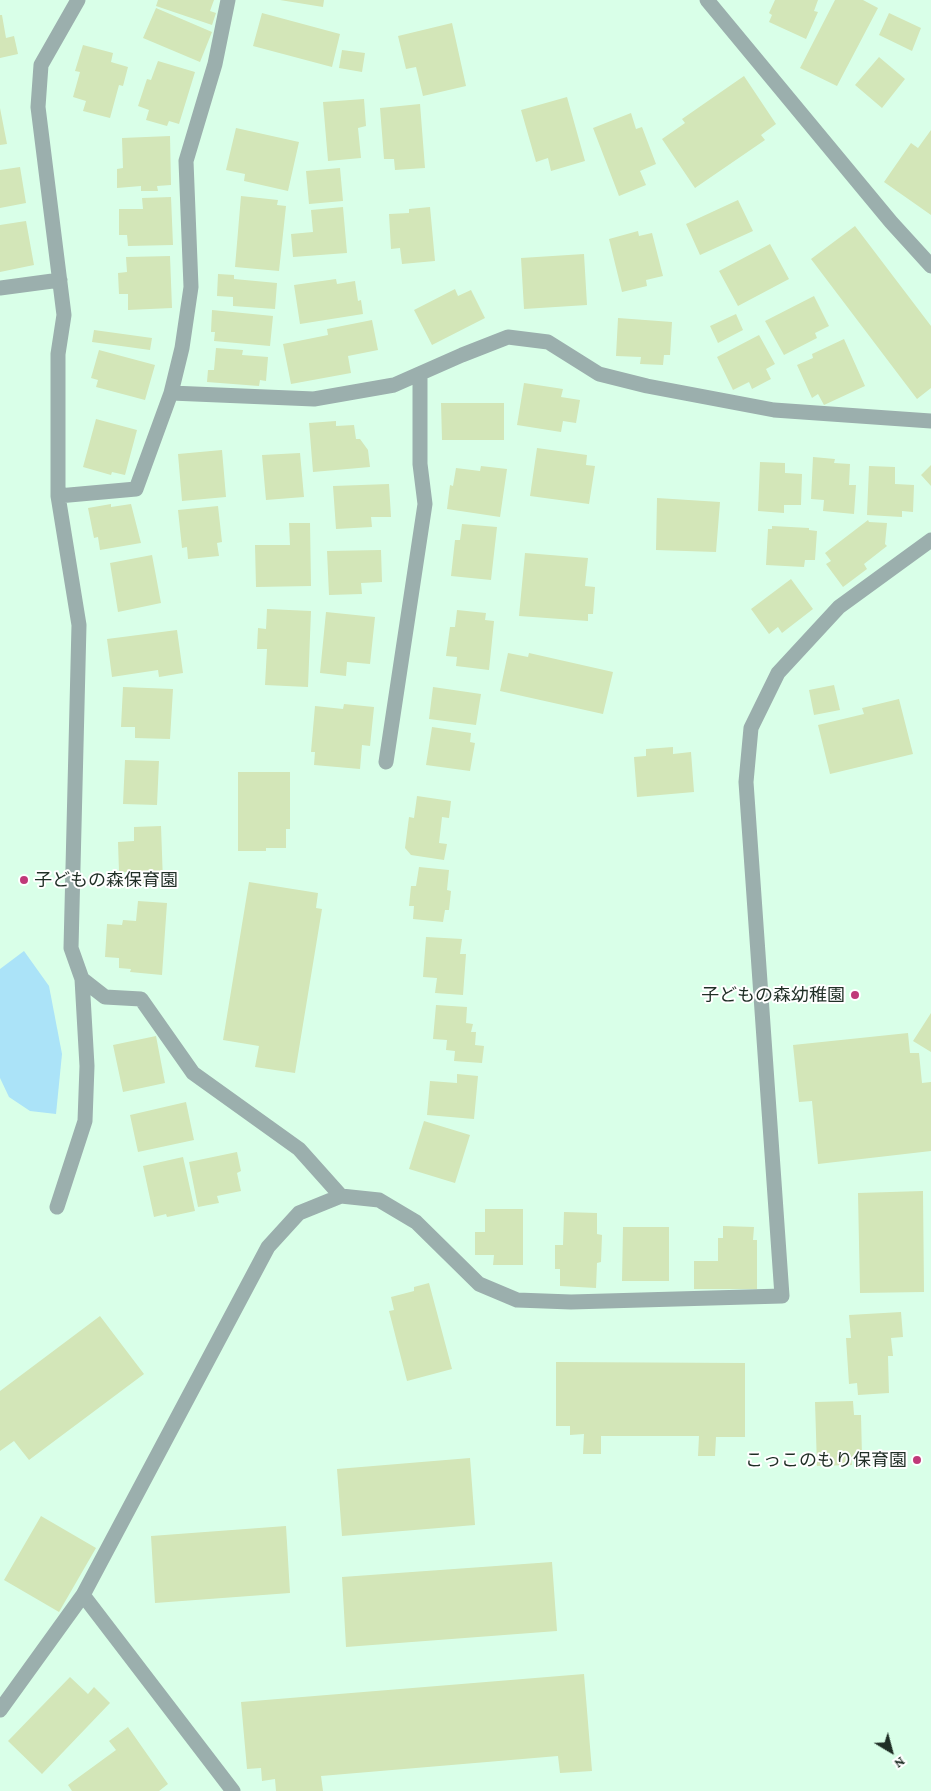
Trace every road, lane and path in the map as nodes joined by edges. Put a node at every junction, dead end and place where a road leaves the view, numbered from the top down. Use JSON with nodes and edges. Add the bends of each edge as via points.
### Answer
{"nodes":[{"id":1,"x":78,"y":0,"type":"edge"},
{"id":2,"x":228,"y":0,"type":"edge"},
{"id":3,"x":707,"y":0,"type":"edge"},
{"id":4,"x":931,"y":266,"type":"edge"},
{"id":5,"x":60,"y":280,"type":"junction"},
{"id":6,"x":0,"y":288,"type":"edge"},
{"id":7,"x":420,"y":374,"type":"junction"},
{"id":8,"x":170,"y":393,"type":"junction"},
{"id":9,"x":931,"y":421,"type":"edge"},
{"id":10,"x":58,"y":496,"type":"junction"},
{"id":11,"x":931,"y":540,"type":"edge"},
{"id":12,"x":386,"y":762,"type":"dead end"},
{"id":13,"x":82,"y":979,"type":"junction"},
{"id":14,"x":341,"y":1196,"type":"junction"},
{"id":15,"x":57,"y":1207,"type":"dead end"},
{"id":16,"x":83,"y":1595,"type":"junction"},
{"id":17,"x":0,"y":1710,"type":"edge"},
{"id":18,"x":234,"y":1791,"type":"edge"}],
"edges":[{"from":1,"to":5,"type":"street","via":[[41,65],[38,107]]},
{"from":2,"to":8,"type":"street","via":[[215,64],[186,161],[191,287],[182,348]]},
{"from":3,"to":4,"type":"street"},
{"from":5,"to":6,"type":"street"},
{"from":5,"to":10,"type":"street","via":[[64,316],[58,354]]},
{"from":7,"to":8,"type":"street","via":[[394,385],[314,399]]},
{"from":7,"to":9,"type":"street","via":[[508,337],[548,342],[599,374],[647,386],[774,410]]},
{"from":7,"to":12,"type":"street","via":[[420,464],[425,504]]},
{"from":8,"to":10,"type":"street","via":[[136,490]]},
{"from":10,"to":13,"type":"street","via":[[79,625],[71,948]]},
{"from":11,"to":14,"type":"street","via":[[838,607],[778,673],[751,728],[746,782],[782,1296],[571,1302],[517,1300],[479,1284],[416,1222],[379,1200]]},
{"from":13,"to":14,"type":"street","via":[[105,997],[141,1000],[193,1073],[299,1149]]},
{"from":13,"to":15,"type":"street","via":[[85,1121]]},
{"from":14,"to":16,"type":"street","via":[[299,1213],[268,1247]]},
{"from":16,"to":17,"type":"street"},
{"from":16,"to":18,"type":"street"}]}
